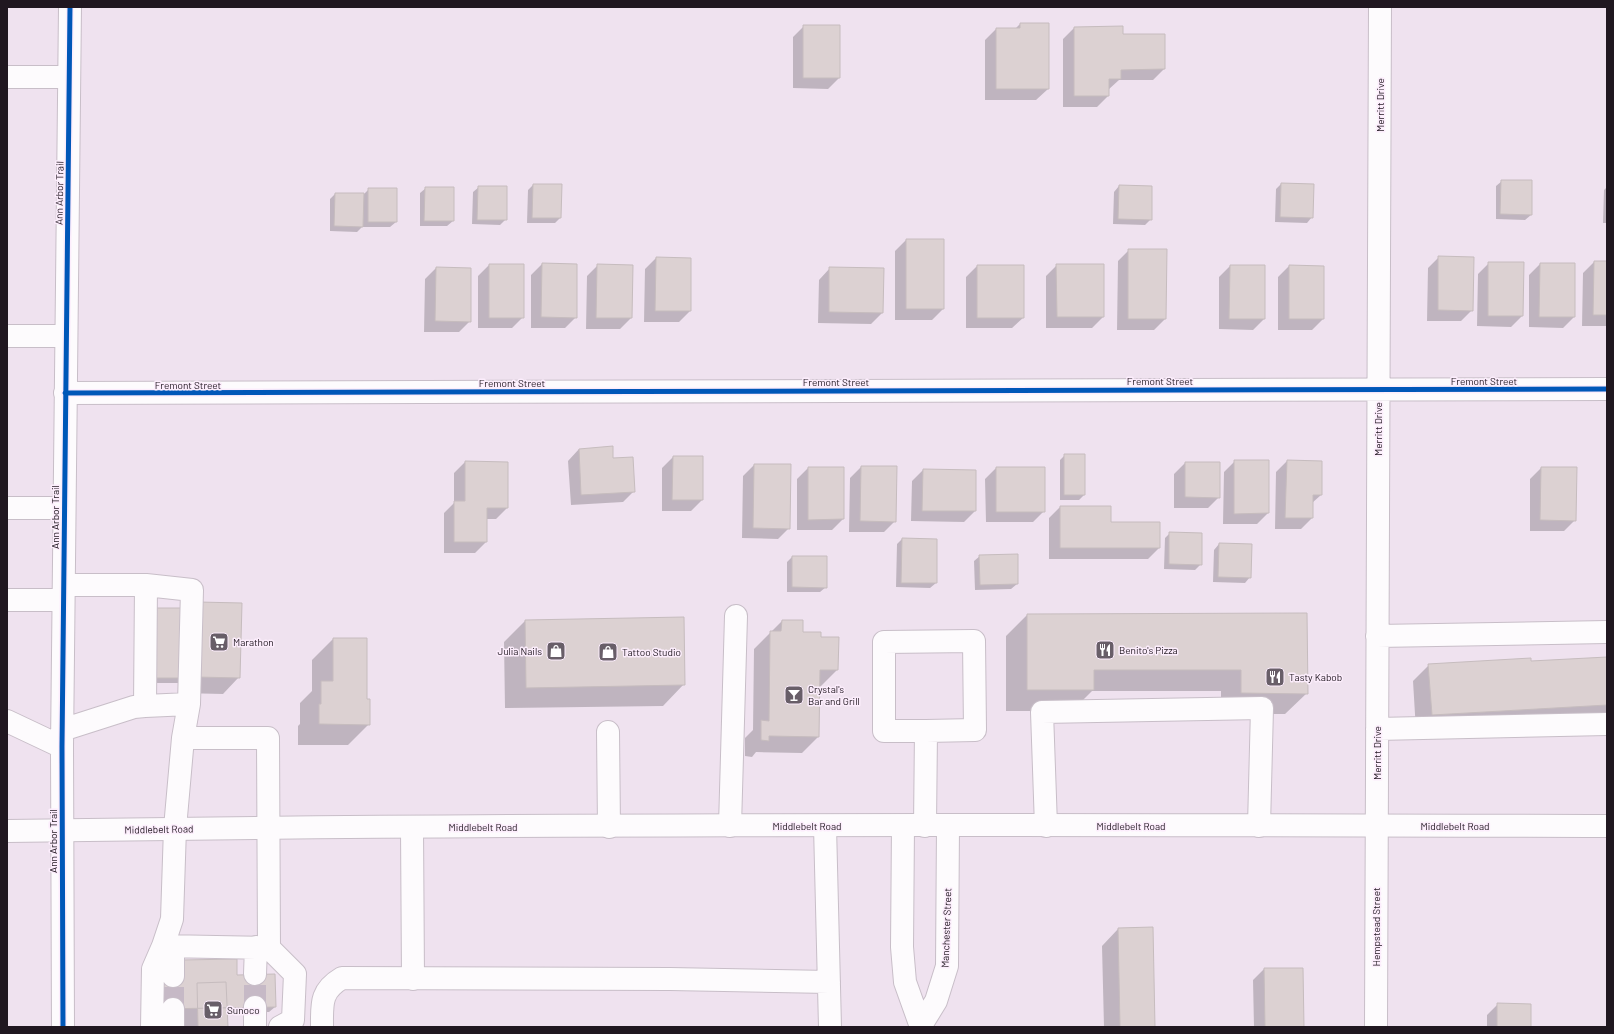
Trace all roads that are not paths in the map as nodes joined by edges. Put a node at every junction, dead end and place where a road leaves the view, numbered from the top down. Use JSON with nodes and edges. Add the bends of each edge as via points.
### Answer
{"nodes":[{"id":1,"x":70,"y":7,"type":"edge"},
{"id":2,"x":1380,"y":7,"type":"edge"},
{"id":3,"x":7,"y":77,"type":"edge"},
{"id":4,"x":69,"y":77,"type":"junction"},
{"id":5,"x":7,"y":336,"type":"edge"},
{"id":6,"x":66,"y":336,"type":"junction"},
{"id":7,"x":1607,"y":389,"type":"edge"},
{"id":8,"x":1378,"y":390,"type":"junction"},
{"id":9,"x":65,"y":394,"type":"junction"},
{"id":10,"x":7,"y":508,"type":"edge"},
{"id":11,"x":64,"y":508,"type":"junction"},
{"id":12,"x":146,"y":585,"type":"junction"},
{"id":13,"x":63,"y":592,"type":"junction"},
{"id":14,"x":7,"y":600,"type":"edge"},
{"id":15,"x":736,"y":616,"type":"dead end"},
{"id":16,"x":1607,"y":632,"type":"edge"},
{"id":17,"x":1378,"y":636,"type":"junction"},
{"id":18,"x":189,"y":704,"type":"junction"},
{"id":19,"x":145,"y":706,"type":"junction"},
{"id":20,"x":7,"y":721,"type":"edge"},
{"id":21,"x":1607,"y":724,"type":"edge"},
{"id":22,"x":1377,"y":729,"type":"junction"},
{"id":23,"x":926,"y":731,"type":"junction"},
{"id":24,"x":608,"y":732,"type":"dead end"},
{"id":25,"x":183,"y":738,"type":"junction"},
{"id":26,"x":62,"y":739,"type":"junction"},
{"id":27,"x":730,"y":826,"type":"junction"},
{"id":28,"x":825,"y":826,"type":"junction"},
{"id":29,"x":903,"y":826,"type":"junction"},
{"id":30,"x":925,"y":826,"type":"junction"},
{"id":31,"x":948,"y":826,"type":"junction"},
{"id":32,"x":1046,"y":826,"type":"junction"},
{"id":33,"x":1259,"y":826,"type":"junction"},
{"id":34,"x":1376,"y":826,"type":"junction"},
{"id":35,"x":1607,"y":826,"type":"edge"},
{"id":36,"x":609,"y":827,"type":"junction"},
{"id":37,"x":175,"y":828,"type":"junction"},
{"id":38,"x":412,"y":828,"type":"junction"},
{"id":39,"x":268,"y":829,"type":"junction"},
{"id":40,"x":61,"y":830,"type":"junction"},
{"id":41,"x":7,"y":831,"type":"edge"},
{"id":42,"x":168,"y":946,"type":"junction"},
{"id":43,"x":263,"y":948,"type":"junction"},
{"id":44,"x":255,"y":974,"type":"tunnel mouth"},
{"id":45,"x":173,"y":976,"type":"tunnel mouth"},
{"id":46,"x":412,"y":979,"type":"junction"},
{"id":47,"x":829,"y":982,"type":"junction"},
{"id":48,"x":920,"y":1026,"type":"edge"},
{"id":49,"x":63,"y":1027,"type":"edge"},
{"id":50,"x":152,"y":1027,"type":"edge"},
{"id":51,"x":280,"y":1027,"type":"edge"},
{"id":52,"x":322,"y":1027,"type":"edge"},
{"id":53,"x":830,"y":1027,"type":"edge"},
{"id":54,"x":1376,"y":1027,"type":"edge"}],
"edges":[{"from":1,"to":4,"type":"street","name":"Ann Arbor Trail"},
{"from":2,"to":8,"type":"street","name":"Merritt Drive"},
{"from":3,"to":4,"type":"street"},
{"from":4,"to":6,"type":"street","name":"Ann Arbor Trail"},
{"from":5,"to":6,"type":"street"},
{"from":6,"to":9,"type":"street","name":"Ann Arbor Trail"},
{"from":7,"to":8,"type":"street","name":"Fremont Street"},
{"from":8,"to":9,"type":"street","name":"Fremont Street"},
{"from":8,"to":17,"type":"street","name":"Merritt Drive"},
{"from":9,"to":11,"type":"street","name":"Ann Arbor Trail"},
{"from":10,"to":11,"type":"street"},
{"from":11,"to":13,"type":"street","name":"Ann Arbor Trail"},
{"from":12,"to":13,"type":"street"},
{"from":12,"to":18,"type":"street","via":[[192,590]]},
{"from":12,"to":19,"type":"street"},
{"from":13,"to":14,"type":"street"},
{"from":13,"to":26,"type":"street","name":"Ann Arbor Trail"},
{"from":15,"to":27,"type":"street"},
{"from":16,"to":17,"type":"street"},
{"from":17,"to":22,"type":"street","name":"Merritt Drive"},
{"from":18,"to":19,"type":"street"},
{"from":18,"to":25,"type":"street"},
{"from":19,"to":26,"type":"street","via":[[134,707]]},
{"from":20,"to":26,"type":"street"},
{"from":21,"to":22,"type":"street"},
{"from":22,"to":34,"type":"street","name":"Merritt Drive"},
{"from":23,"to":23,"type":"street","via":[[975,730],[974,641],[884,642],[884,731]]},
{"from":23,"to":30,"type":"street"},
{"from":24,"to":36,"type":"street"},
{"from":25,"to":37,"type":"street"},
{"from":25,"to":39,"type":"street","via":[[268,738]]},
{"from":26,"to":40,"type":"street","name":"Ann Arbor Trail"},
{"from":27,"to":28,"type":"street","name":"Middlebelt Road"},
{"from":27,"to":36,"type":"street","name":"Middlebelt Road"},
{"from":28,"to":29,"type":"street","name":"Middlebelt Road"},
{"from":28,"to":47,"type":"street"},
{"from":29,"to":30,"type":"street","name":"Middlebelt Road"},
{"from":29,"to":48,"type":"street","name":"Manchester Street","via":[[902,947],[905,982]]},
{"from":30,"to":31,"type":"street","name":"Middlebelt Road"},
{"from":31,"to":32,"type":"street","name":"Middlebelt Road"},
{"from":31,"to":48,"type":"street","name":"Manchester Street","via":[[946,966],[936,1001]]},
{"from":32,"to":33,"type":"street","name":"Middlebelt Road"},
{"from":32,"to":33,"type":"street","via":[[1042,712],[1262,708]]},
{"from":33,"to":34,"type":"street","name":"Middlebelt Road"},
{"from":34,"to":35,"type":"street","name":"Middlebelt Road"},
{"from":34,"to":54,"type":"street","name":"Hempstead Street"},
{"from":36,"to":38,"type":"street","name":"Middlebelt Road"},
{"from":37,"to":39,"type":"street","name":"Middlebelt Road"},
{"from":37,"to":40,"type":"street","name":"Middlebelt Road"},
{"from":37,"to":42,"type":"street","via":[[172,919]]},
{"from":38,"to":39,"type":"street","name":"Middlebelt Road"},
{"from":38,"to":46,"type":"street"},
{"from":39,"to":43,"type":"street"},
{"from":40,"to":41,"type":"street","name":"Middlebelt Road"},
{"from":40,"to":49,"type":"street","name":"Ann Arbor Trail"},
{"from":42,"to":43,"type":"street"},
{"from":42,"to":45,"type":"street"},
{"from":42,"to":50,"type":"street","via":[[153,969]]},
{"from":43,"to":44,"type":"street"},
{"from":43,"to":51,"type":"street","via":[[295,974],[293,1020]]},
{"from":46,"to":47,"type":"street"},
{"from":46,"to":52,"type":"street","via":[[342,978],[331,984],[322,1001]]},
{"from":47,"to":53,"type":"street"}]}
